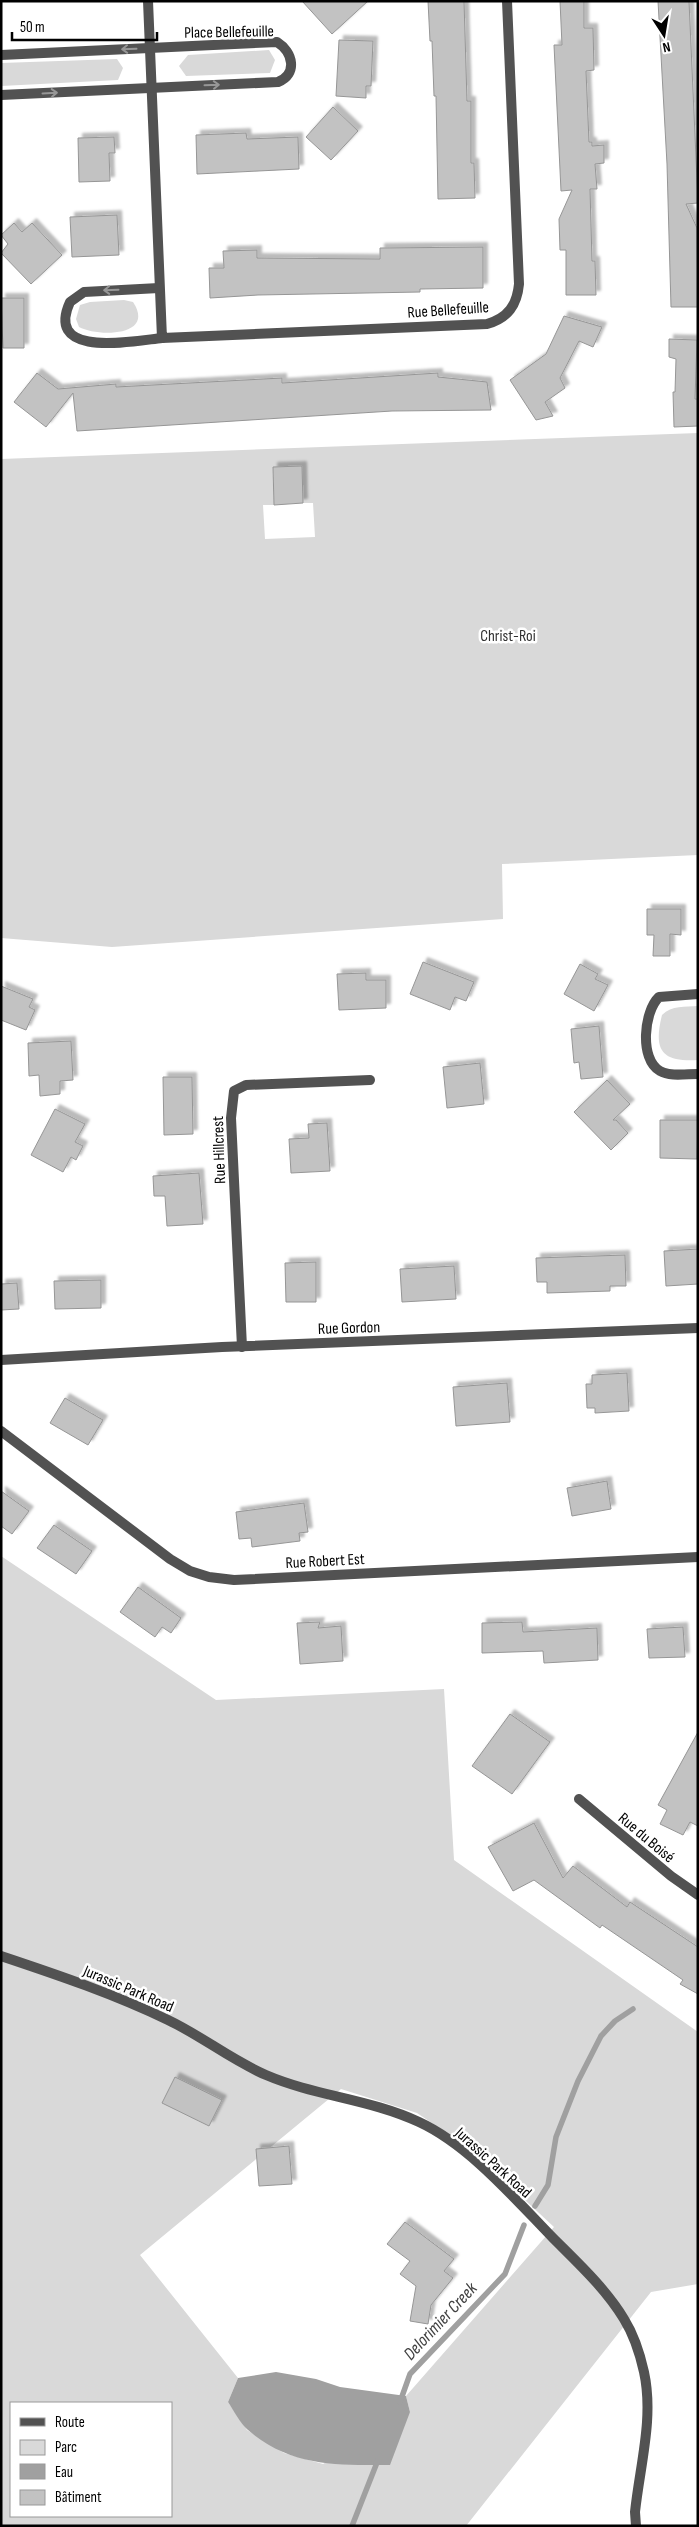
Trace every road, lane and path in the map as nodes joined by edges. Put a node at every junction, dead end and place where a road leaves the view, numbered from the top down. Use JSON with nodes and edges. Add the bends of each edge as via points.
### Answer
{"nodes":[{"id":1,"x":148,"y":1,"type":"edge"},
{"id":2,"x":507,"y":1,"type":"edge"},
{"id":3,"x":150,"y":48,"type":"junction"},
{"id":4,"x":1,"y":55,"type":"edge"},
{"id":5,"x":152,"y":88,"type":"junction"},
{"id":6,"x":1,"y":95,"type":"edge"},
{"id":7,"x":160,"y":288,"type":"junction"},
{"id":8,"x":162,"y":338,"type":"junction"},
{"id":9,"x":698,"y":994,"type":"edge"},
{"id":10,"x":698,"y":1074,"type":"edge"},
{"id":11,"x":370,"y":1080,"type":"dead end"},
{"id":12,"x":698,"y":1328,"type":"edge"},
{"id":13,"x":242,"y":1346,"type":"junction"},
{"id":14,"x":1,"y":1360,"type":"edge"},
{"id":15,"x":1,"y":1431,"type":"edge"},
{"id":16,"x":698,"y":1557,"type":"edge"},
{"id":17,"x":579,"y":1799,"type":"dead end"},
{"id":18,"x":698,"y":1895,"type":"edge"},
{"id":19,"x":1,"y":1956,"type":"edge"},
{"id":20,"x":636,"y":2526,"type":"edge"}],
"edges":[{"from":1,"to":3,"type":"street"},
{"from":2,"to":8,"type":"street","name":"Rue Bellefeuille","via":[[519,284],[515,304],[507,315],[496,321],[473,324]]},
{"from":3,"to":4,"type":"street","name":"Place Bellefeuille","one_way":true},
{"from":3,"to":5,"type":"street"},
{"from":5,"to":3,"type":"street","name":"Place Bellefeuille","one_way":true,"via":[[278,82],[286,79],[292,63],[285,47],[278,42]]},
{"from":6,"to":5,"type":"street","name":"Place Bellefeuille","one_way":true},
{"from":5,"to":7,"type":"street"},
{"from":7,"to":8,"type":"street"},
{"from":7,"to":8,"type":"street","name":"Rue Bellefeuille","one_way":true,"via":[[84,292],[70,302],[65,320],[72,336],[87,343]]},
{"from":9,"to":10,"type":"street","via":[[659,997],[651,1006],[647,1029],[649,1058],[658,1070],[670,1074]]},
{"from":11,"to":13,"type":"street","name":"Rue Hillcrest","via":[[246,1085],[234,1091],[231,1118]]},
{"from":12,"to":13,"type":"street","name":"Rue Gordon"},
{"from":13,"to":14,"type":"street","name":"Rue Gordon"},
{"from":15,"to":16,"type":"street","name":"Rue Robert Est","via":[[170,1559],[190,1571],[215,1578]]},
{"from":17,"to":18,"type":"street","name":"Rue du Boisé"},
{"from":19,"to":20,"type":"street","name":"Jurassic Park Road","via":[[119,1998],[170,2021],[250,2068],[287,2084],[420,2122],[474,2161],[602,2290],[632,2333],[647,2388],[647,2420]]}]}
